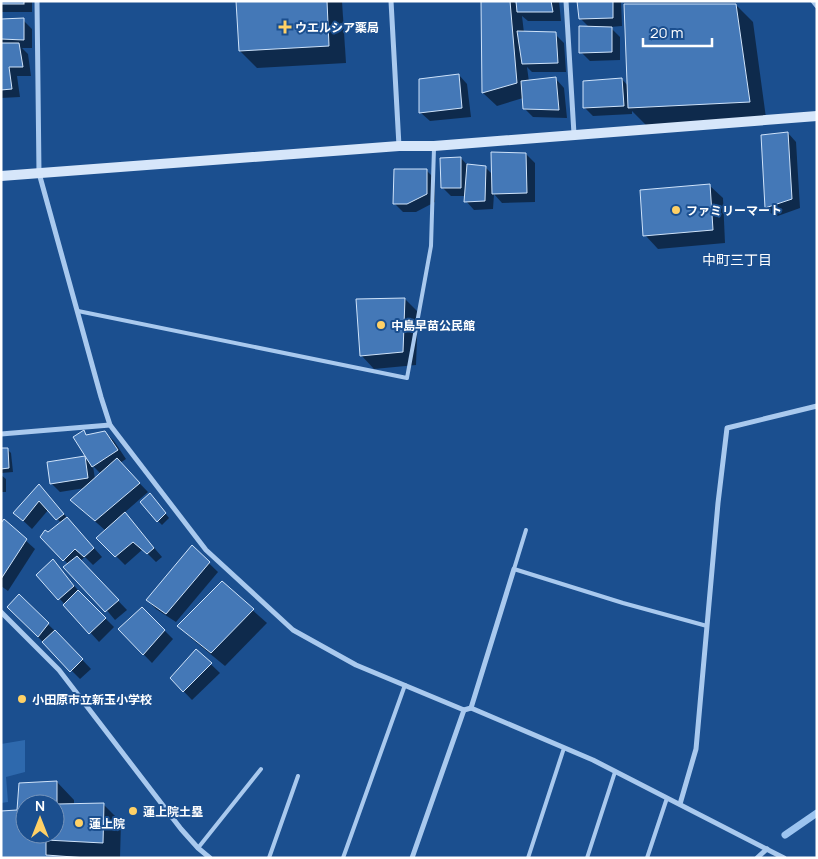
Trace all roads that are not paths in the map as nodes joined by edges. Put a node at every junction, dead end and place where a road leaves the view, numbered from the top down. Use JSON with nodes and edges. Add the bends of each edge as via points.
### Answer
{"nodes":[{"id":1,"x":37,"y":1,"type":"edge"},
{"id":2,"x":391,"y":1,"type":"edge"},
{"id":3,"x":566,"y":1,"type":"edge"},
{"id":4,"x":813,"y":1,"type":"edge"},
{"id":5,"x":817,"y":6,"type":"edge"},
{"id":6,"x":817,"y":116,"type":"edge"},
{"id":7,"x":574,"y":134,"type":"junction"},
{"id":8,"x":399,"y":146,"type":"junction"},
{"id":9,"x":434,"y":146,"type":"junction"},
{"id":10,"x":39,"y":173,"type":"junction"},
{"id":11,"x":1,"y":176,"type":"edge"},
{"id":12,"x":78,"y":311,"type":"junction"},
{"id":13,"x":817,"y":406,"type":"edge"},
{"id":14,"x":110,"y":425,"type":"junction"},
{"id":15,"x":1,"y":434,"type":"edge"},
{"id":16,"x":526,"y":530,"type":"dead end"},
{"id":17,"x":514,"y":569,"type":"junction"},
{"id":18,"x":1,"y":612,"type":"edge"},
{"id":19,"x":707,"y":626,"type":"junction"},
{"id":20,"x":405,"y":685,"type":"junction"},
{"id":21,"x":471,"y":708,"type":"junction"},
{"id":22,"x":464,"y":710,"type":"junction"},
{"id":23,"x":564,"y":748,"type":"junction"},
{"id":24,"x":261,"y":769,"type":"dead end"},
{"id":25,"x":615,"y":772,"type":"junction"},
{"id":26,"x":298,"y":776,"type":"dead end"},
{"id":27,"x":667,"y":798,"type":"junction"},
{"id":28,"x":680,"y":804,"type":"junction"},
{"id":29,"x":198,"y":848,"type":"junction"},
{"id":30,"x":767,"y":849,"type":"junction"},
{"id":31,"x":210,"y":858,"type":"edge"},
{"id":32,"x":269,"y":858,"type":"edge"},
{"id":33,"x":343,"y":858,"type":"edge"},
{"id":34,"x":412,"y":858,"type":"edge"},
{"id":35,"x":528,"y":858,"type":"edge"},
{"id":36,"x":587,"y":858,"type":"edge"},
{"id":37,"x":647,"y":858,"type":"edge"},
{"id":38,"x":757,"y":858,"type":"edge"},
{"id":39,"x":784,"y":858,"type":"edge"}],
"edges":[{"from":1,"to":10,"type":"street"},
{"from":2,"to":8,"type":"street"},
{"from":3,"to":7,"type":"street"},
{"from":4,"to":5,"type":"street"},
{"from":6,"to":7,"type":"street"},
{"from":7,"to":9,"type":"street"},
{"from":8,"to":9,"type":"street"},
{"from":8,"to":10,"type":"street"},
{"from":9,"to":12,"type":"lane","via":[[431,246],[407,378]]},
{"from":10,"to":11,"type":"street"},
{"from":10,"to":12,"type":"street"},
{"from":12,"to":14,"type":"street"},
{"from":13,"to":19,"type":"street","via":[[727,428]]},
{"from":14,"to":15,"type":"street"},
{"from":14,"to":20,"type":"street","via":[[206,550],[292,630],[356,665]]},
{"from":16,"to":17,"type":"lane"},
{"from":17,"to":19,"type":"lane","via":[[623,604]]},
{"from":17,"to":21,"type":"street"},
{"from":18,"to":29,"type":"street","via":[[59,670]]},
{"from":19,"to":28,"type":"street","via":[[696,749]]},
{"from":20,"to":22,"type":"street"},
{"from":20,"to":33,"type":"lane"},
{"from":21,"to":22,"type":"street"},
{"from":21,"to":23,"type":"street"},
{"from":22,"to":34,"type":"street"},
{"from":23,"to":25,"type":"street"},
{"from":23,"to":35,"type":"lane"},
{"from":24,"to":29,"type":"lane"},
{"from":25,"to":27,"type":"street"},
{"from":25,"to":36,"type":"lane"},
{"from":26,"to":32,"type":"lane"},
{"from":27,"to":28,"type":"street"},
{"from":27,"to":37,"type":"lane"},
{"from":28,"to":30,"type":"street"},
{"from":29,"to":31,"type":"street"},
{"from":30,"to":38,"type":"street"},
{"from":30,"to":39,"type":"street"}]}
